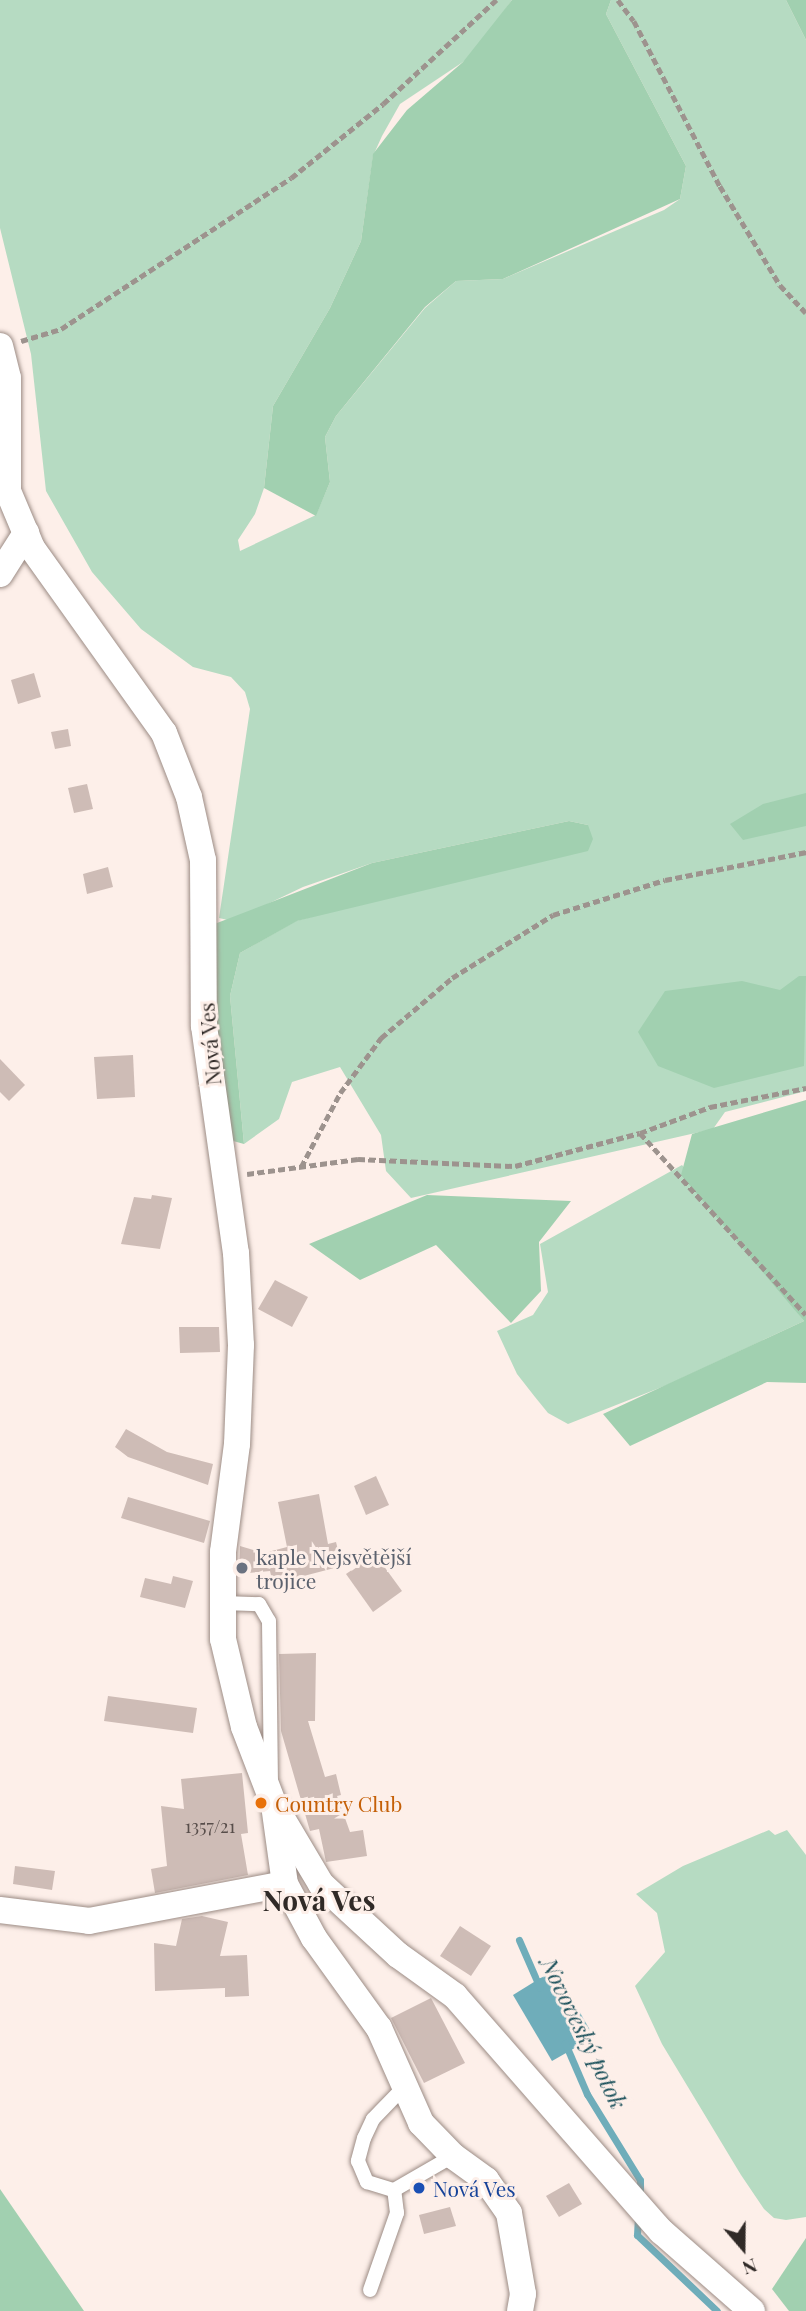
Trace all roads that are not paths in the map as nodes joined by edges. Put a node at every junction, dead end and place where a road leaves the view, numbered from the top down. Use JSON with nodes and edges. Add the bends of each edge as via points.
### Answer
{"nodes":[{"id":1,"x":0,"y":346,"type":"edge"},
{"id":2,"x":26,"y":533,"type":"junction"},
{"id":3,"x":0,"y":574,"type":"edge"},
{"id":4,"x":223,"y":1603,"type":"junction"},
{"id":5,"x":272,"y":1800,"type":"junction"},
{"id":6,"x":285,"y":1884,"type":"junction"},
{"id":7,"x":0,"y":1910,"type":"edge"},
{"id":8,"x":405,"y":2086,"type":"junction"},
{"id":9,"x":453,"y":2156,"type":"junction"},
{"id":10,"x":394,"y":2190,"type":"junction"},
{"id":11,"x":370,"y":2290,"type":"dead end"},
{"id":12,"x":520,"y":2311,"type":"edge"},
{"id":13,"x":752,"y":2311,"type":"edge"}],
"edges":[{"from":1,"to":2,"type":"street","name":"Nová Ves","via":[[8,378],[9,491]]},
{"from":2,"to":3,"type":"street"},
{"from":2,"to":4,"type":"street","name":"Nová Ves","via":[[32,548],[148,706],[189,797],[203,860],[204,1026],[241,1345],[237,1444],[223,1552]]},
{"from":4,"to":5,"type":"street","name":"Nová Ves","via":[[223,1639],[244,1727]]},
{"from":4,"to":5,"type":"lane","name":"Nová Ves","via":[[259,1604],[269,1621]]},
{"from":5,"to":6,"type":"street","name":"Nová Ves"},
{"from":5,"to":13,"type":"street","name":"Nová Ves","via":[[321,1884],[398,1955],[455,1996],[661,2231]]},
{"from":6,"to":7,"type":"street","via":[[89,1921]]},
{"from":6,"to":8,"type":"street","name":"Nová Ves","via":[[314,1938],[379,2028]]},
{"from":8,"to":9,"type":"street","name":"Nová Ves","via":[[421,2123]]},
{"from":8,"to":10,"type":"lane","via":[[373,2119],[358,2161],[367,2182]]},
{"from":9,"to":10,"type":"lane"},
{"from":9,"to":12,"type":"street","name":"Nová Ves","via":[[486,2180],[509,2213],[523,2294]]},
{"from":10,"to":11,"type":"lane","via":[[397,2213]]}]}
